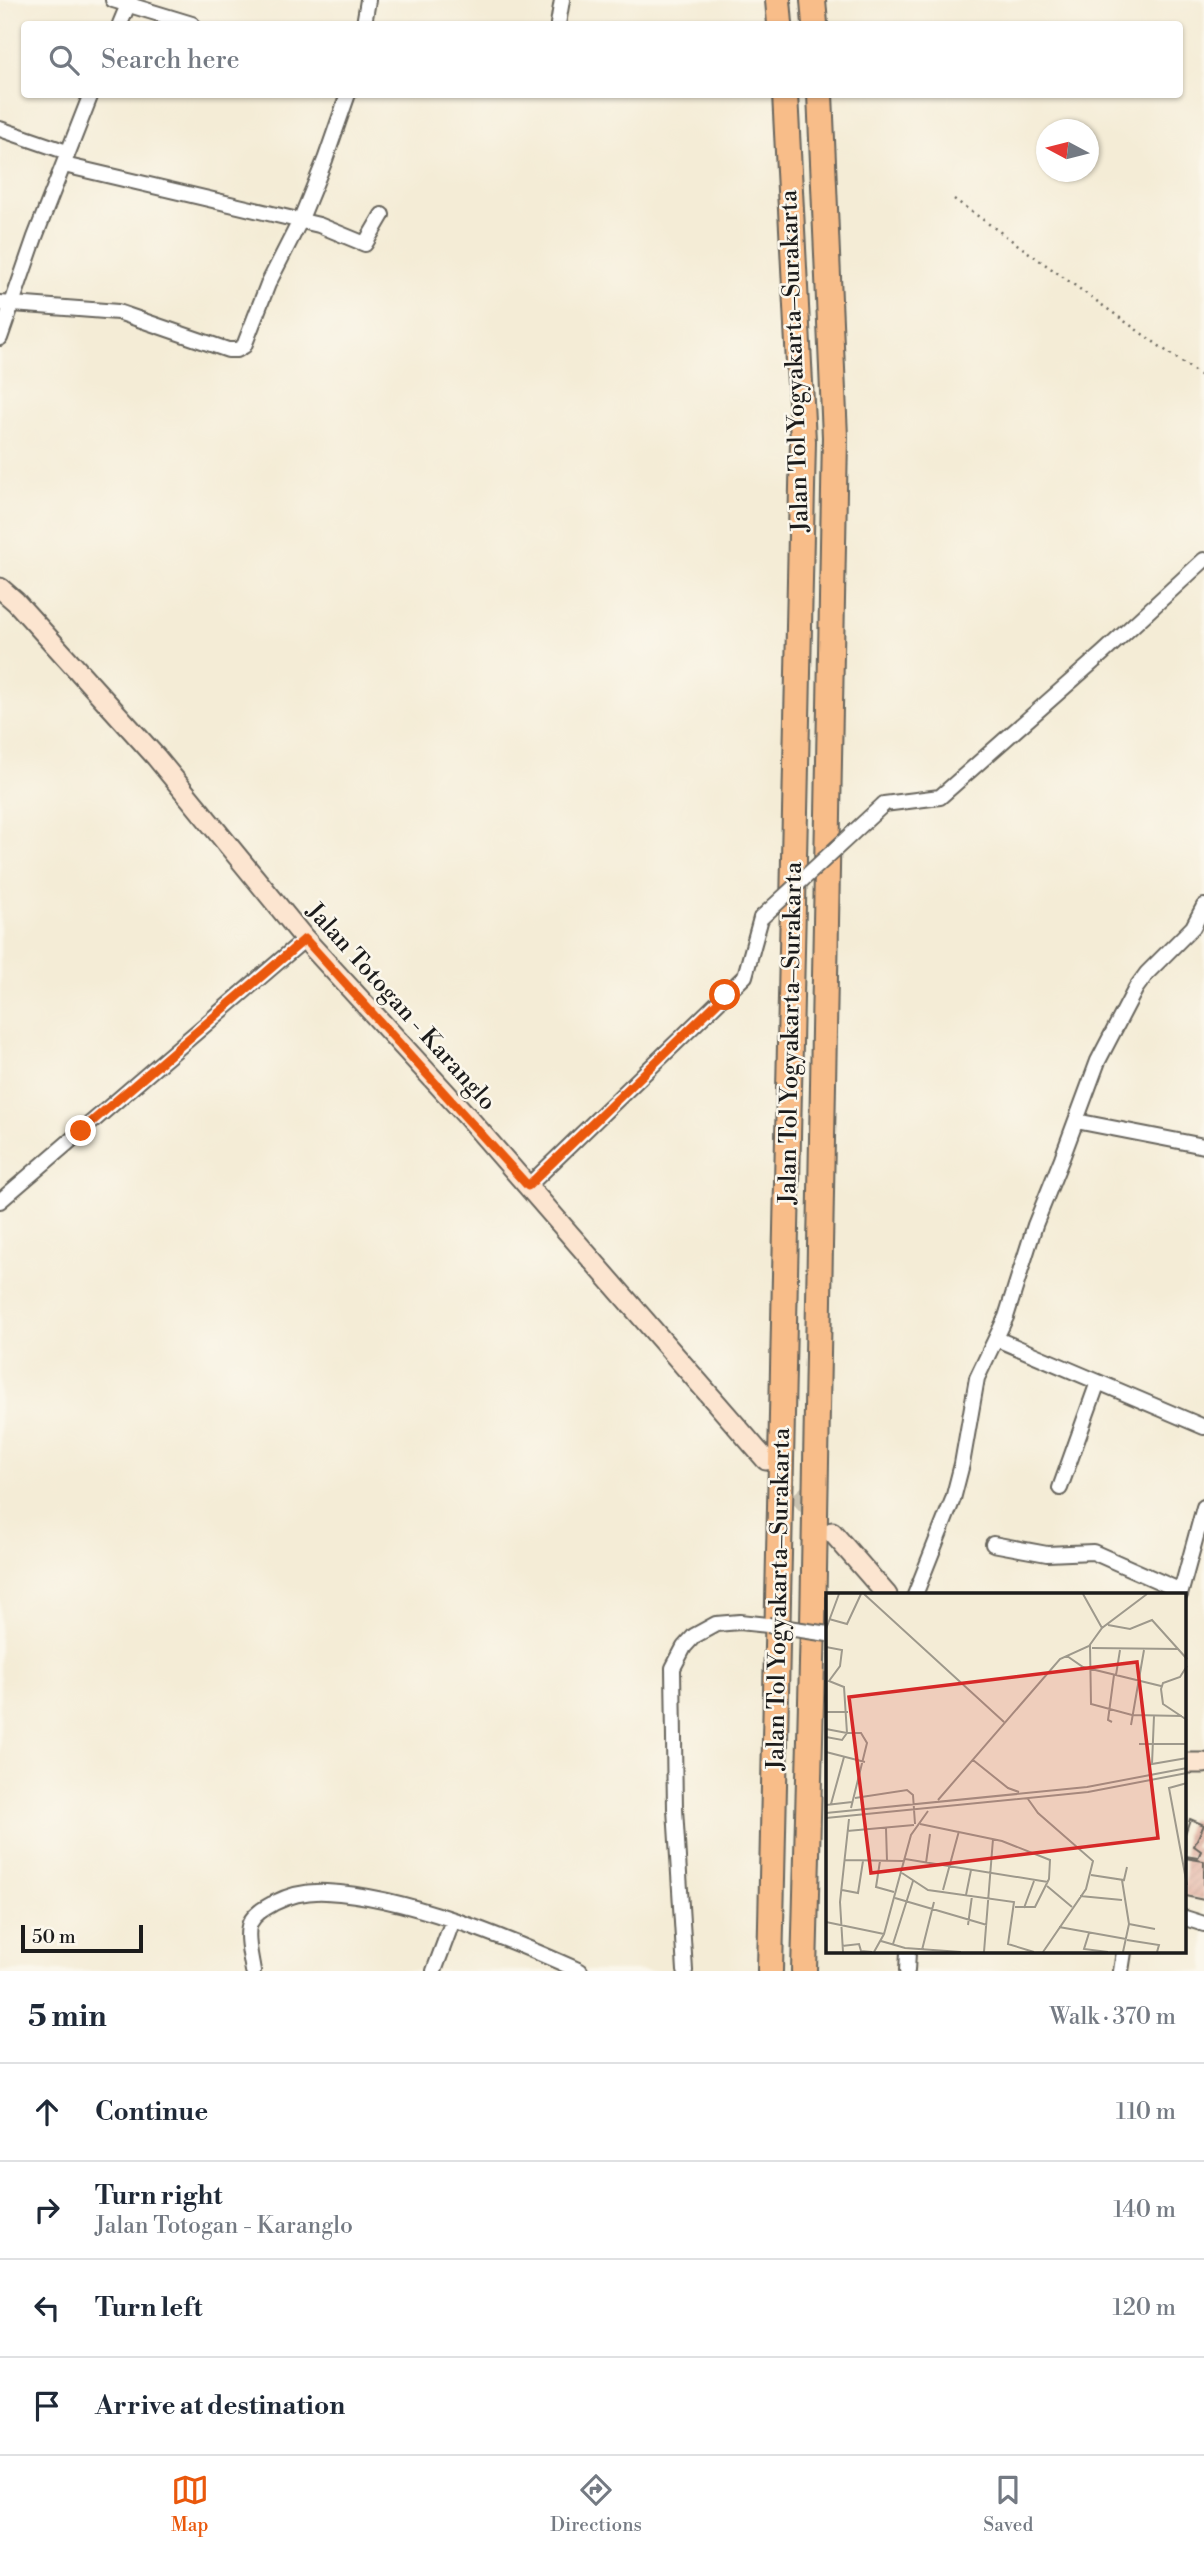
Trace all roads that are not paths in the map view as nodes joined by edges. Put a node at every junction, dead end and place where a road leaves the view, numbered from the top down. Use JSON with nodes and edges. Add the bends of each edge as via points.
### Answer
{"nodes":[{"id":1,"x":113,"y":0,"type":"edge"},
{"id":2,"x":368,"y":0,"type":"edge"},
{"id":3,"x":562,"y":0,"type":"edge"},
{"id":4,"x":778,"y":0,"type":"edge"},
{"id":5,"x":813,"y":0,"type":"edge"},
{"id":6,"x":129,"y":2,"type":"edge"},
{"id":7,"x":121,"y":21,"type":"edge"},
{"id":8,"x":183,"y":21,"type":"edge"},
{"id":9,"x":364,"y":21,"type":"edge"},
{"id":10,"x":558,"y":21,"type":"edge"},
{"id":11,"x":780,"y":21,"type":"edge"},
{"id":12,"x":815,"y":21,"type":"edge"},
{"id":13,"x":89,"y":98,"type":"edge"},
{"id":14,"x":347,"y":98,"type":"edge"},
{"id":15,"x":785,"y":98,"type":"edge"},
{"id":16,"x":820,"y":98,"type":"edge"},
{"id":17,"x":0,"y":129,"type":"edge"},
{"id":18,"x":66,"y":158,"type":"junction"},
{"id":19,"x":382,"y":215,"type":"dead end"},
{"id":20,"x":300,"y":221,"type":"junction"},
{"id":21,"x":5,"y":304,"type":"edge"},
{"id":22,"x":0,"y":338,"type":"edge"},
{"id":23,"x":1204,"y":560,"type":"edge"},
{"id":24,"x":0,"y":588,"type":"edge"},
{"id":25,"x":1204,"y":906,"type":"edge"},
{"id":26,"x":305,"y":939,"type":"junction"},
{"id":27,"x":1076,"y":1121,"type":"junction"},
{"id":28,"x":1204,"y":1146,"type":"edge"},
{"id":29,"x":528,"y":1186,"type":"junction"},
{"id":30,"x":0,"y":1201,"type":"edge"},
{"id":31,"x":997,"y":1339,"type":"junction"},
{"id":32,"x":1098,"y":1382,"type":"junction"},
{"id":33,"x":1204,"y":1427,"type":"edge"},
{"id":34,"x":766,"y":1460,"type":"tunnel mouth"},
{"id":35,"x":1060,"y":1488,"type":"dead end"},
{"id":36,"x":1204,"y":1507,"type":"edge"},
{"id":37,"x":832,"y":1532,"type":"tunnel mouth"},
{"id":38,"x":993,"y":1544,"type":"dead end"},
{"id":39,"x":885,"y":1593,"type":"edge"},
{"id":40,"x":916,"y":1593,"type":"edge"},
{"id":41,"x":1180,"y":1593,"type":"edge"},
{"id":42,"x":826,"y":1634,"type":"edge"},
{"id":43,"x":1186,"y":1763,"type":"edge"},
{"id":44,"x":1204,"y":1763,"type":"edge"},
{"id":45,"x":1186,"y":1918,"type":"edge"},
{"id":46,"x":453,"y":1920,"type":"junction"},
{"id":47,"x":1204,"y":1924,"type":"edge"},
{"id":48,"x":253,"y":1971,"type":"edge"},
{"id":49,"x":434,"y":1971,"type":"edge"},
{"id":50,"x":580,"y":1971,"type":"edge"},
{"id":51,"x":685,"y":1971,"type":"edge"},
{"id":52,"x":770,"y":1971,"type":"edge"},
{"id":53,"x":804,"y":1971,"type":"edge"}],
"edges":[{"from":1,"to":6,"type":"street"},
{"from":2,"to":9,"type":"street"},
{"from":3,"to":10,"type":"street"},
{"from":4,"to":11,"type":"highway"},
{"from":5,"to":12,"type":"highway"},
{"from":6,"to":7,"type":"street"},
{"from":6,"to":8,"type":"street"},
{"from":13,"to":18,"type":"street"},
{"from":14,"to":20,"type":"street"},
{"from":15,"to":52,"type":"highway","name":"Jalan Tol Yogyakarta–Surakarta","via":[[803,441]]},
{"from":16,"to":53,"type":"highway","name":"Jalan Tol Yogyakarta–Surakarta","via":[[835,437]]},
{"from":17,"to":18,"type":"street"},
{"from":18,"to":20,"type":"street"},
{"from":18,"to":21,"type":"street"},
{"from":19,"to":20,"type":"street","via":[[365,244]]},
{"from":20,"to":21,"type":"street","via":[[244,346],[237,350],[118,312]]},
{"from":21,"to":22,"type":"street"},
{"from":23,"to":29,"type":"street","bridge":true,"via":[[940,797],[884,804],[761,918],[744,976]]},
{"from":24,"to":26,"type":"main road","name":"Jalan Totogan - Karanglo","via":[[156,757]]},
{"from":25,"to":27,"type":"street","via":[[1193,927],[1136,988],[1098,1061]]},
{"from":26,"to":29,"type":"main road","name":"Jalan Totogan - Karanglo"},
{"from":26,"to":30,"type":"street"},
{"from":27,"to":28,"type":"street"},
{"from":27,"to":31,"type":"street"},
{"from":29,"to":34,"type":"main road","name":"Jalan Totogan - Karanglo"},
{"from":31,"to":32,"type":"street"},
{"from":31,"to":40,"type":"street","via":[[977,1378],[953,1499]]},
{"from":32,"to":33,"type":"street"},
{"from":32,"to":35,"type":"street"},
{"from":36,"to":41,"type":"street"},
{"from":37,"to":39,"type":"main road"},
{"from":38,"to":41,"type":"street","via":[[1047,1554],[1093,1552]]},
{"from":42,"to":51,"type":"street","bridge":true,"via":[[740,1622],[716,1624],[694,1636],[673,1668]]},
{"from":43,"to":44,"type":"main road"},
{"from":45,"to":47,"type":"street"},
{"from":46,"to":48,"type":"street","via":[[382,1900],[325,1892],[284,1898],[252,1920]]},
{"from":46,"to":49,"type":"street"},
{"from":46,"to":50,"type":"street"}]}
